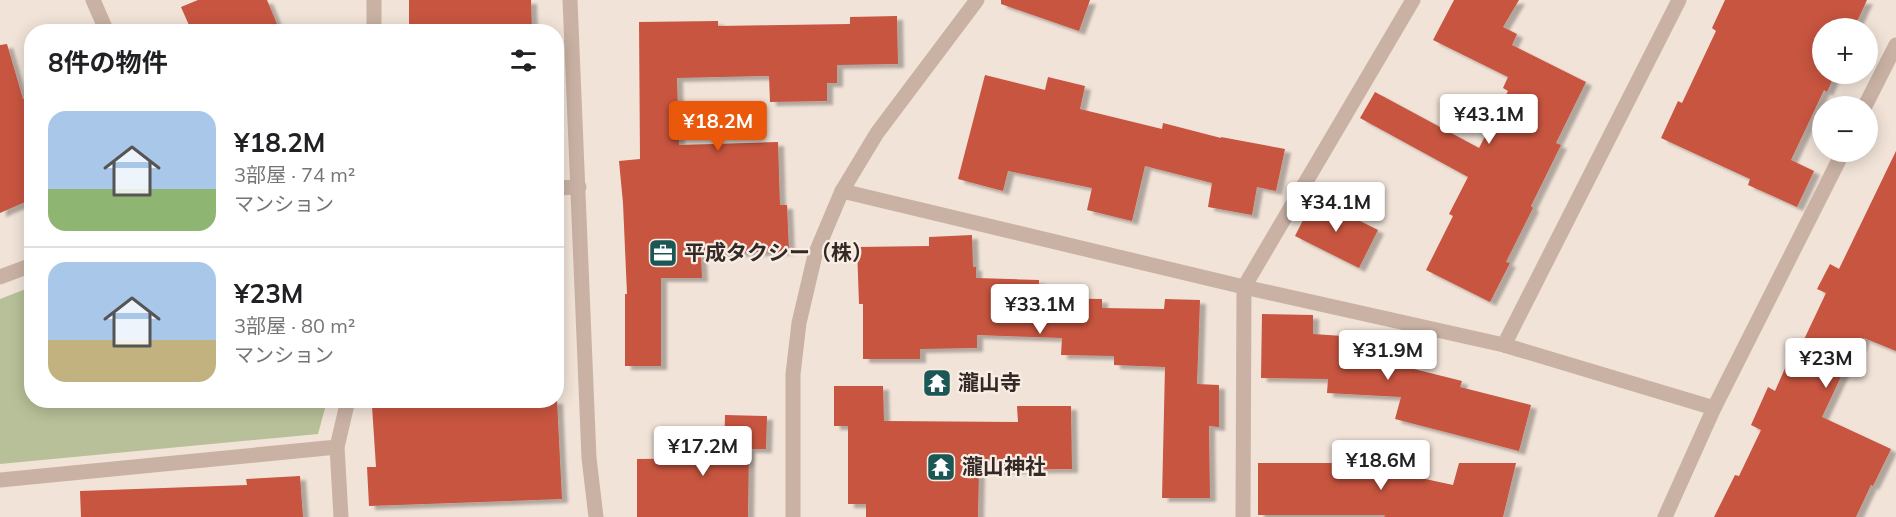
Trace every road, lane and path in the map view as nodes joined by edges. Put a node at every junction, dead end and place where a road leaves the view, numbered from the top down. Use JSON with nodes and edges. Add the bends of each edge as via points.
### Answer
{"nodes":[{"id":1,"x":93,"y":0,"type":"edge"},
{"id":2,"x":374,"y":0,"type":"edge"},
{"id":3,"x":570,"y":0,"type":"edge"},
{"id":4,"x":977,"y":0,"type":"edge"},
{"id":5,"x":1413,"y":0,"type":"edge"},
{"id":6,"x":1679,"y":0,"type":"edge"},
{"id":7,"x":104,"y":24,"type":"edge"},
{"id":8,"x":374,"y":24,"type":"edge"},
{"id":9,"x":1896,"y":45,"type":"edge"},
{"id":10,"x":1870,"y":96,"type":"edge"},
{"id":11,"x":1838,"y":162,"type":"edge"},
{"id":12,"x":579,"y":187,"type":"junction"},
{"id":13,"x":564,"y":188,"type":"edge"},
{"id":14,"x":842,"y":191,"type":"junction"},
{"id":15,"x":24,"y":268,"type":"edge"},
{"id":16,"x":0,"y":277,"type":"edge"},
{"id":17,"x":1244,"y":286,"type":"junction"},
{"id":18,"x":1503,"y":345,"type":"junction"},
{"id":19,"x":346,"y":408,"type":"edge"},
{"id":20,"x":1714,"y":408,"type":"junction"},
{"id":21,"x":338,"y":447,"type":"junction"},
{"id":22,"x":0,"y":480,"type":"edge"},
{"id":23,"x":341,"y":517,"type":"edge"},
{"id":24,"x":596,"y":517,"type":"edge"},
{"id":25,"x":793,"y":517,"type":"edge"},
{"id":26,"x":1243,"y":517,"type":"edge"},
{"id":27,"x":1665,"y":517,"type":"edge"}],
"edges":[{"from":1,"to":7,"type":"street"},
{"from":2,"to":8,"type":"street"},
{"from":3,"to":12,"type":"street"},
{"from":4,"to":14,"type":"street","via":[[877,133]]},
{"from":5,"to":17,"type":"street"},
{"from":6,"to":18,"type":"street"},
{"from":9,"to":10,"type":"street"},
{"from":11,"to":20,"type":"street"},
{"from":12,"to":13,"type":"street"},
{"from":12,"to":24,"type":"street"},
{"from":14,"to":17,"type":"street"},
{"from":14,"to":25,"type":"street","via":[[815,255],[799,323],[793,374]]},
{"from":15,"to":16,"type":"street"},
{"from":17,"to":18,"type":"street"},
{"from":17,"to":26,"type":"street"},
{"from":18,"to":20,"type":"street"},
{"from":19,"to":21,"type":"street"},
{"from":20,"to":27,"type":"street"},
{"from":21,"to":22,"type":"street"},
{"from":21,"to":23,"type":"street"}]}
